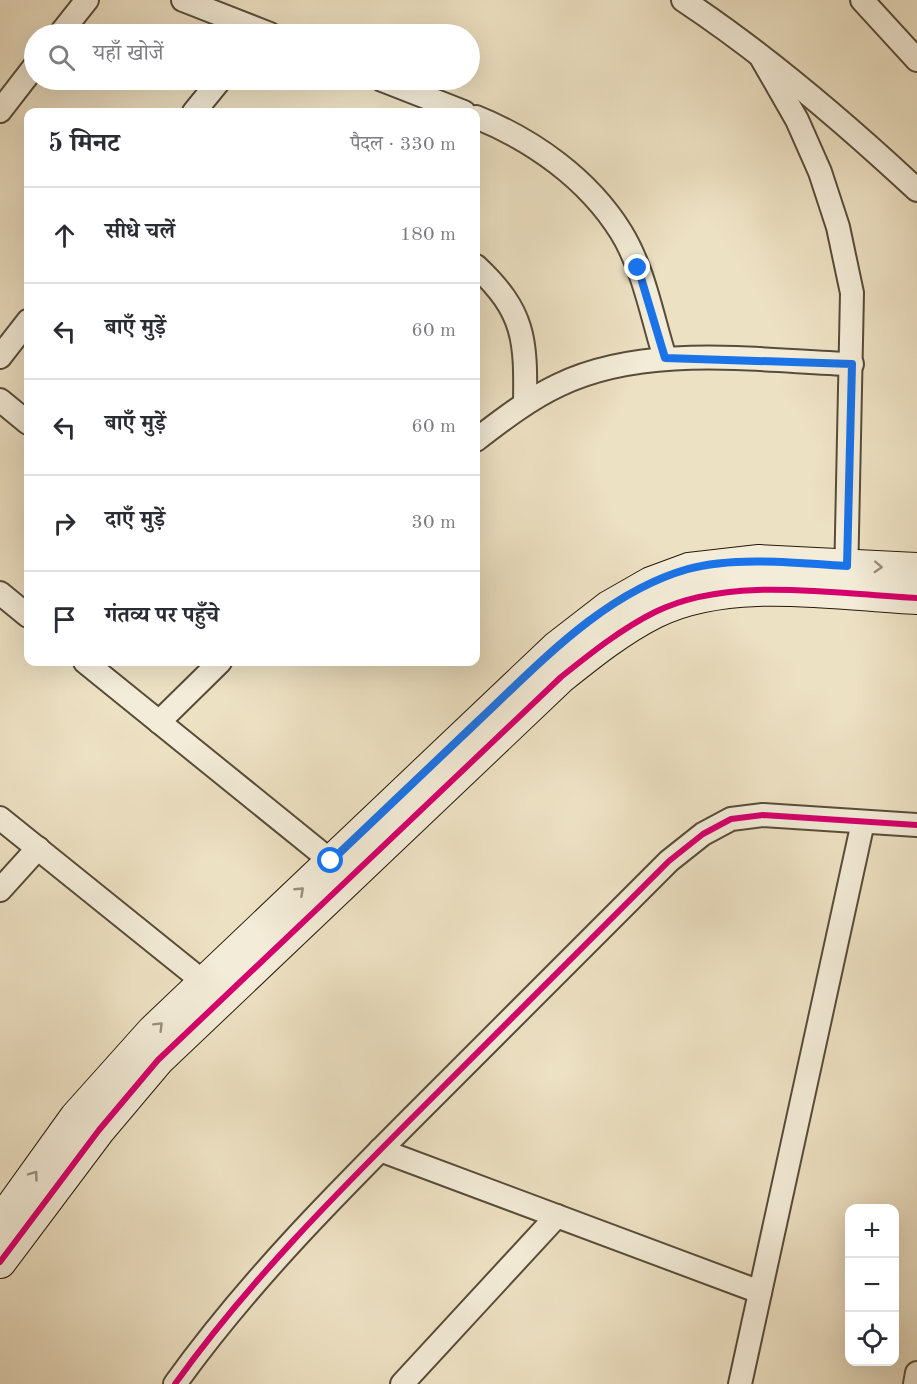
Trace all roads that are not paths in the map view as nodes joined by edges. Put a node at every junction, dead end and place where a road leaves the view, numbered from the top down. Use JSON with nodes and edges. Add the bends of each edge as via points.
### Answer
{"nodes":[{"id":1,"x":87,"y":0,"type":"edge"},
{"id":2,"x":183,"y":0,"type":"edge"},
{"id":3,"x":683,"y":0,"type":"edge"},
{"id":4,"x":862,"y":0,"type":"edge"},
{"id":5,"x":68,"y":24,"type":"edge"},
{"id":6,"x":240,"y":24,"type":"edge"},
{"id":7,"x":762,"y":58,"type":"junction"},
{"id":8,"x":917,"y":60,"type":"edge"},
{"id":9,"x":24,"y":80,"type":"edge"},
{"id":10,"x":212,"y":90,"type":"edge"},
{"id":11,"x":408,"y":90,"type":"edge"},
{"id":12,"x":197,"y":108,"type":"edge"},
{"id":13,"x":455,"y":108,"type":"edge"},
{"id":14,"x":0,"y":111,"type":"edge"},
{"id":15,"x":480,"y":119,"type":"edge"},
{"id":16,"x":917,"y":190,"type":"edge"},
{"id":17,"x":480,"y":270,"type":"edge"},
{"id":18,"x":24,"y":326,"type":"edge"},
{"id":19,"x":0,"y":357,"type":"edge"},
{"id":20,"x":665,"y":358,"type":"junction"},
{"id":21,"x":852,"y":364,"type":"junction"},
{"id":22,"x":0,"y":400,"type":"edge"},
{"id":23,"x":525,"y":404,"type":"junction"},
{"id":24,"x":24,"y":420,"type":"edge"},
{"id":25,"x":480,"y":437,"type":"edge"},
{"id":26,"x":917,"y":569,"type":"edge"},
{"id":27,"x":846,"y":580,"type":"junction"},
{"id":28,"x":0,"y":593,"type":"edge"},
{"id":29,"x":917,"y":598,"type":"edge"},
{"id":30,"x":24,"y":613,"type":"edge"},
{"id":31,"x":90,"y":666,"type":"edge"},
{"id":32,"x":216,"y":666,"type":"edge"},
{"id":33,"x":159,"y":722,"type":"junction"},
{"id":34,"x":0,"y":818,"type":"edge"},
{"id":35,"x":863,"y":822,"type":"junction"},
{"id":36,"x":917,"y":825,"type":"edge"},
{"id":37,"x":38,"y":848,"type":"junction"},
{"id":38,"x":331,"y":861,"type":"junction"},
{"id":39,"x":0,"y":890,"type":"edge"},
{"id":40,"x":213,"y":990,"type":"junction"},
{"id":41,"x":380,"y":1150,"type":"junction"},
{"id":42,"x":557,"y":1216,"type":"junction"},
{"id":43,"x":0,"y":1223,"type":"edge"},
{"id":44,"x":0,"y":1262,"type":"edge"},
{"id":45,"x":760,"y":1292,"type":"junction"},
{"id":46,"x":917,"y":1373,"type":"edge"},
{"id":47,"x":175,"y":1384,"type":"edge"},
{"id":48,"x":402,"y":1384,"type":"edge"},
{"id":49,"x":740,"y":1384,"type":"edge"},
{"id":50,"x":915,"y":1384,"type":"edge"}],
"edges":[{"from":1,"to":5,"type":"street"},
{"from":2,"to":6,"type":"street"},
{"from":3,"to":7,"type":"street"},
{"from":4,"to":8,"type":"street"},
{"from":7,"to":16,"type":"street"},
{"from":7,"to":21,"type":"street","via":[[802,130],[838,227],[852,293]]},
{"from":9,"to":14,"type":"street"},
{"from":10,"to":12,"type":"street"},
{"from":11,"to":13,"type":"street"},
{"from":15,"to":20,"type":"street","via":[[553,159],[593,195],[621,233],[638,268]]},
{"from":17,"to":23,"type":"street","via":[[501,290],[517,319],[526,355]]},
{"from":18,"to":19,"type":"street"},
{"from":20,"to":21,"type":"street"},
{"from":20,"to":23,"type":"street","via":[[614,367],[561,384]]},
{"from":21,"to":27,"type":"street"},
{"from":22,"to":24,"type":"street"},
{"from":23,"to":25,"type":"street"},
{"from":27,"to":26,"type":"street","one_way":true},
{"from":27,"to":29,"type":"street"},
{"from":27,"to":38,"type":"street","via":[[759,561],[689,569],[643,588],[609,607],[556,648]]},
{"from":27,"to":40,"type":"street","via":[[695,597],[656,611],[614,636],[561,677]]},
{"from":28,"to":30,"type":"street"},
{"from":31,"to":33,"type":"street"},
{"from":32,"to":33,"type":"street"},
{"from":33,"to":38,"type":"street"},
{"from":34,"to":37,"type":"street"},
{"from":35,"to":36,"type":"street"},
{"from":35,"to":41,"type":"street","via":[[763,815],[731,819],[703,834],[669,861]]},
{"from":35,"to":45,"type":"street"},
{"from":37,"to":39,"type":"street"},
{"from":37,"to":40,"type":"street"},
{"from":40,"to":38,"type":"street","one_way":true},
{"from":43,"to":40,"type":"street","one_way":true,"via":[[76,1117],[153,1031]]},
{"from":40,"to":44,"type":"street","via":[[99,1130]]},
{"from":41,"to":42,"type":"street"},
{"from":41,"to":47,"type":"street","via":[[270,1266]]},
{"from":42,"to":45,"type":"street"},
{"from":42,"to":48,"type":"street"},
{"from":45,"to":49,"type":"street"},
{"from":46,"to":50,"type":"street"}]}
